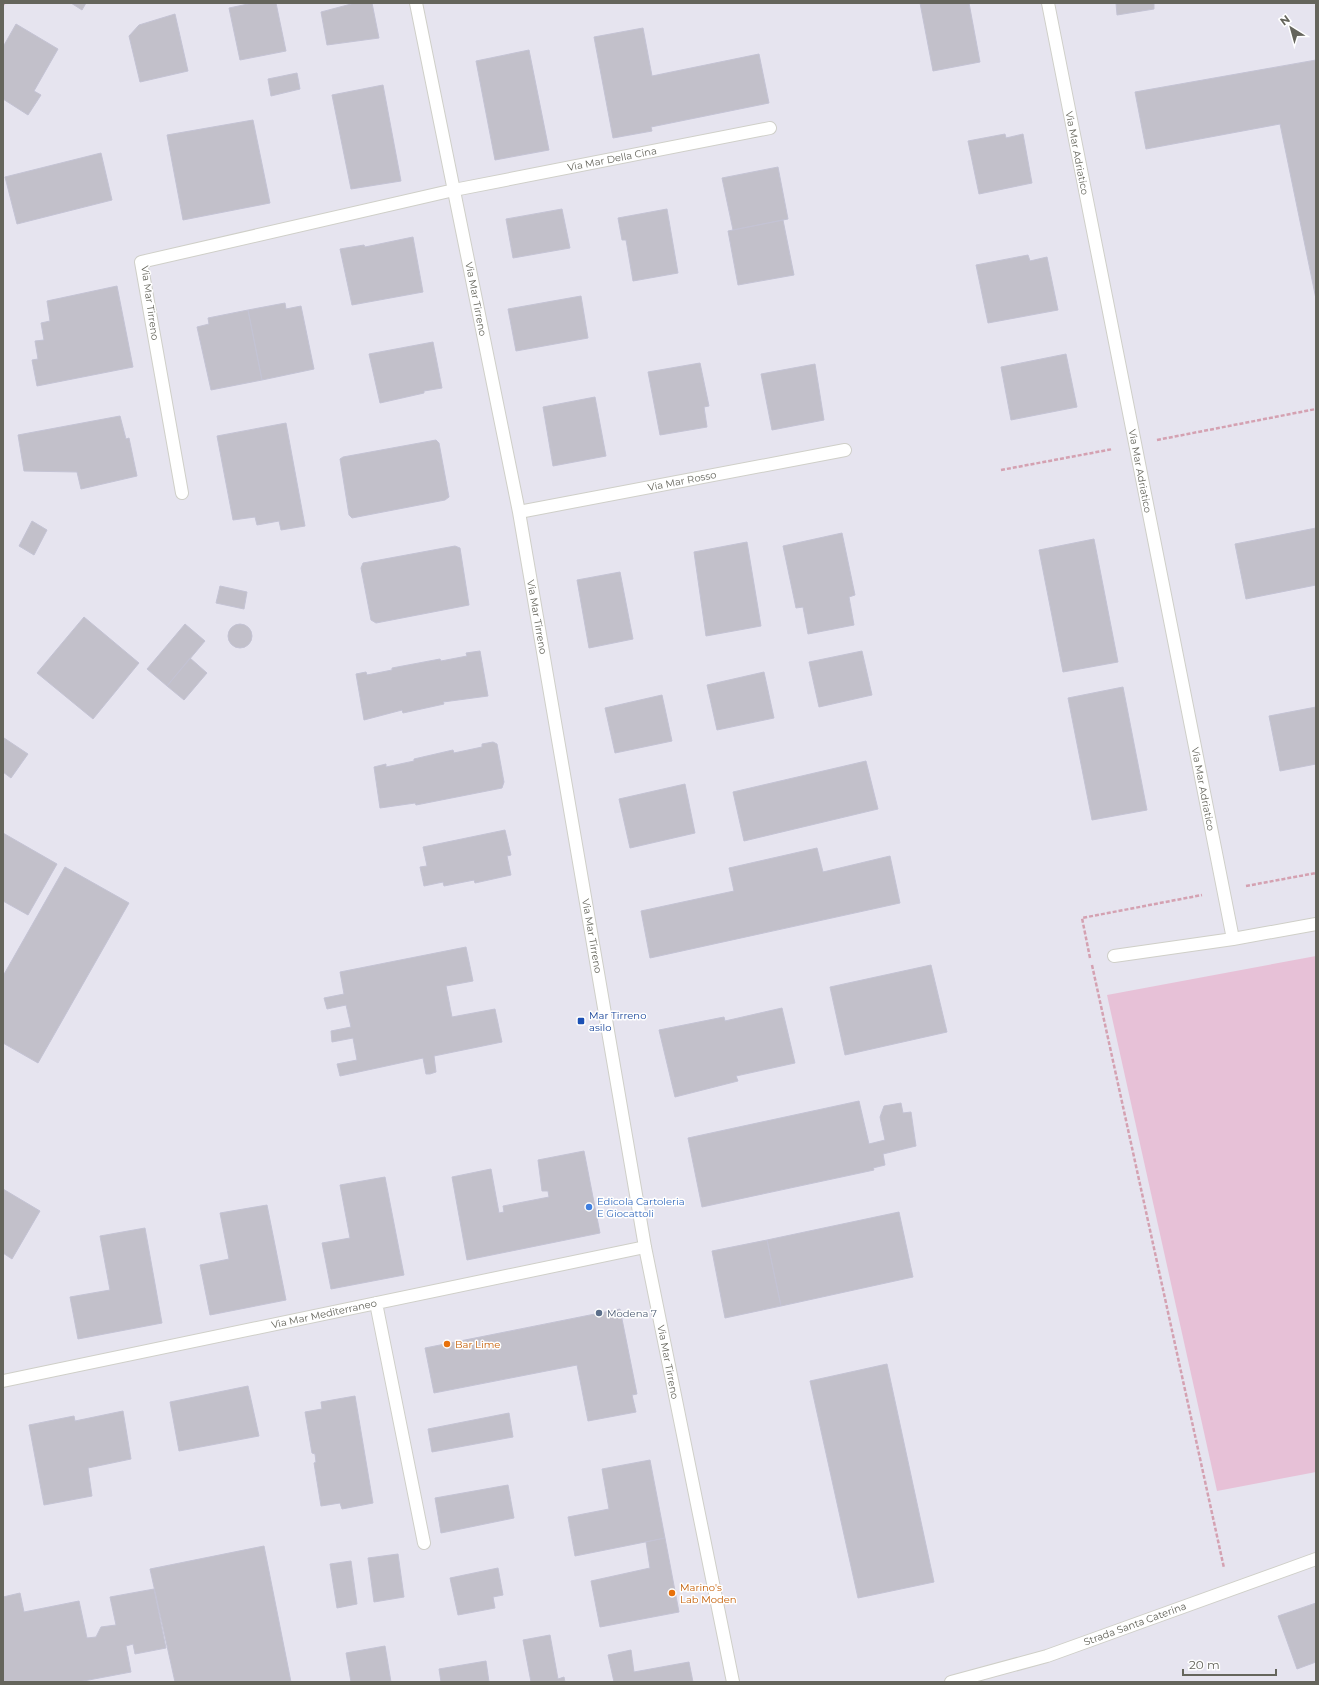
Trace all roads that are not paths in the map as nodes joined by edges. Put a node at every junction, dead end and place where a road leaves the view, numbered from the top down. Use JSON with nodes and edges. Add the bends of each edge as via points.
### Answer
{"nodes":[{"id":1,"x":416,"y":3,"type":"edge"},
{"id":2,"x":1048,"y":3,"type":"edge"},
{"id":3,"x":770,"y":128,"type":"dead end"},
{"id":4,"x":454,"y":190,"type":"junction"},
{"id":5,"x":845,"y":450,"type":"dead end"},
{"id":6,"x":182,"y":493,"type":"dead end"},
{"id":7,"x":518,"y":512,"type":"junction"},
{"id":8,"x":1316,"y":924,"type":"edge"},
{"id":9,"x":1233,"y":939,"type":"junction"},
{"id":10,"x":1114,"y":956,"type":"dead end"},
{"id":11,"x":645,"y":1247,"type":"junction"},
{"id":12,"x":376,"y":1303,"type":"junction"},
{"id":13,"x":3,"y":1381,"type":"edge"},
{"id":14,"x":424,"y":1543,"type":"dead end"},
{"id":15,"x":1316,"y":1559,"type":"edge"},
{"id":16,"x":733,"y":1682,"type":"edge"},
{"id":17,"x":951,"y":1682,"type":"edge"}],
"edges":[{"from":1,"to":4,"type":"street","name":"Via Mar Tirreno"},
{"from":2,"to":9,"type":"street","name":"Via Mar Adriatico"},
{"from":3,"to":4,"type":"street","name":"Via Mar Della Cina"},
{"from":4,"to":6,"type":"street","name":"Via Mar Tirreno","via":[[141,262]]},
{"from":4,"to":7,"type":"street","name":"Via Mar Tirreno"},
{"from":5,"to":7,"type":"street","name":"Via Mar Rosso"},
{"from":7,"to":11,"type":"street","name":"Via Mar Tirreno"},
{"from":8,"to":9,"type":"street"},
{"from":9,"to":10,"type":"street"},
{"from":11,"to":12,"type":"street","name":"Via Mar Mediterraneo"},
{"from":11,"to":16,"type":"street","name":"Via Mar Tirreno"},
{"from":12,"to":13,"type":"street","name":"Via Mar Mediterraneo"},
{"from":12,"to":14,"type":"street"},
{"from":15,"to":17,"type":"street","name":"Strada Santa Caterina","via":[[1047,1656]]}]}
